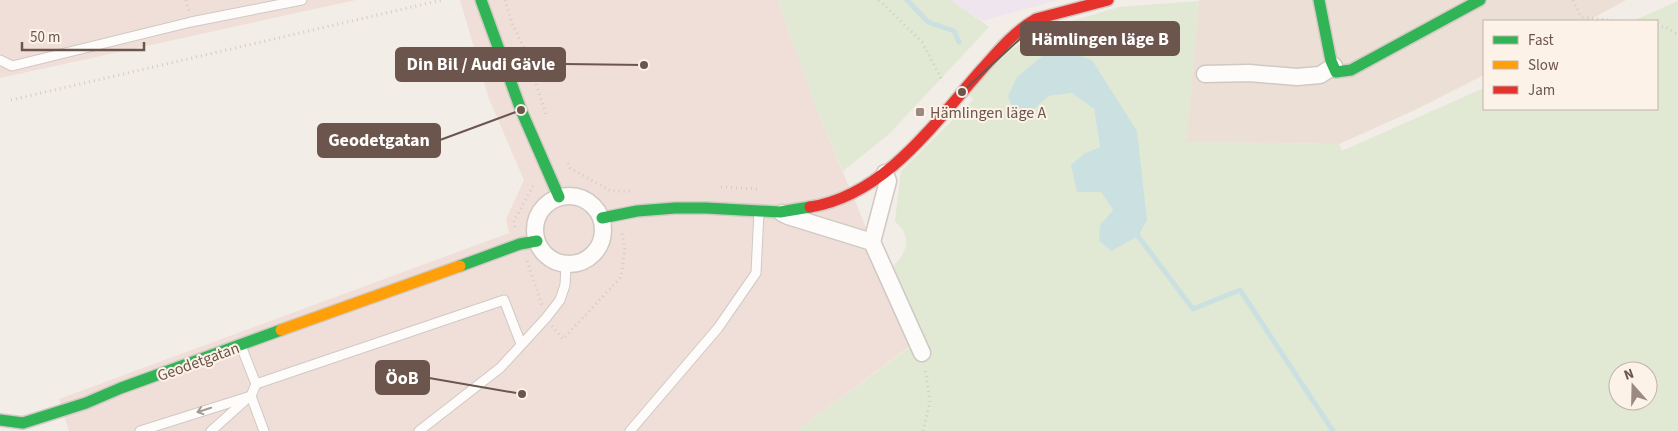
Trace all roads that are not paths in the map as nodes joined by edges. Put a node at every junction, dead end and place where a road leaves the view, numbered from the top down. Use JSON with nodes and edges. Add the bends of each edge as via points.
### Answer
{"nodes":[{"id":1,"x":302,"y":0,"type":"edge"},
{"id":2,"x":481,"y":0,"type":"edge"},
{"id":3,"x":1108,"y":0,"type":"edge"},
{"id":4,"x":1319,"y":0,"type":"edge"},
{"id":5,"x":1480,"y":0,"type":"edge"},
{"id":6,"x":0,"y":60,"type":"edge"},
{"id":7,"x":1334,"y":66,"type":"junction"},
{"id":8,"x":1204,"y":74,"type":"dead end"},
{"id":9,"x":885,"y":172,"type":"junction"},
{"id":10,"x":559,"y":198,"type":"junction"},
{"id":11,"x":759,"y":211,"type":"junction"},
{"id":12,"x":780,"y":212,"type":"junction"},
{"id":13,"x":602,"y":218,"type":"junction"},
{"id":14,"x":537,"y":241,"type":"junction"},
{"id":15,"x":872,"y":242,"type":"junction"},
{"id":16,"x":566,"y":264,"type":"junction"},
{"id":17,"x":521,"y":344,"type":"junction"},
{"id":18,"x":241,"y":346,"type":"junction"},
{"id":19,"x":922,"y":352,"type":"road end"},
{"id":20,"x":256,"y":384,"type":"junction"},
{"id":21,"x":251,"y":396,"type":"junction"},
{"id":22,"x":86,"y":403,"type":"junction"},
{"id":23,"x":0,"y":420,"type":"edge"},
{"id":24,"x":37,"y":431,"type":"edge"},
{"id":25,"x":140,"y":431,"type":"edge"},
{"id":26,"x":211,"y":431,"type":"edge"},
{"id":27,"x":264,"y":431,"type":"edge"},
{"id":28,"x":419,"y":431,"type":"edge"},
{"id":29,"x":630,"y":431,"type":"edge"}],
"edges":[{"from":1,"to":6,"type":"lane","via":[[192,22],[12,66]]},
{"from":2,"to":10,"type":"street","via":[[521,110]]},
{"from":3,"to":9,"type":"street","via":[[1026,24],[1006,42],[905,156]]},
{"from":4,"to":7,"type":"street"},
{"from":5,"to":7,"type":"street","via":[[1351,70],[1336,72]]},
{"from":7,"to":8,"type":"street","via":[[1320,76]]},
{"from":9,"to":12,"type":"street","via":[[853,194],[817,206]]},
{"from":9,"to":15,"type":"street","via":[[888,181]]},
{"from":10,"to":13,"type":"street","via":[[580,197],[593,205]]},
{"from":10,"to":14,"type":"street","via":[[549,202],[536,220]]},
{"from":11,"to":12,"type":"street"},
{"from":11,"to":13,"type":"street","via":[[675,208]]},
{"from":11,"to":29,"type":"lane","via":[[756,273],[718,328]]},
{"from":12,"to":15,"type":"street"},
{"from":13,"to":16,"type":"street","via":[[604,228],[600,247],[585,261]]},
{"from":14,"to":16,"type":"street","via":[[548,257]]},
{"from":14,"to":18,"type":"street","name":"Geodetgatan","via":[[520,244]]},
{"from":15,"to":19,"type":"street"},
{"from":16,"to":17,"type":"lane","via":[[560,300]]},
{"from":17,"to":20,"type":"lane","via":[[504,300]]},
{"from":17,"to":28,"type":"lane","via":[[500,368]]},
{"from":18,"to":20,"type":"lane"},
{"from":18,"to":22,"type":"street","name":"Geodetgatan"},
{"from":20,"to":21,"type":"lane"},
{"from":21,"to":25,"type":"lane","one_way":true},
{"from":21,"to":26,"type":"lane"},
{"from":21,"to":27,"type":"lane"},
{"from":22,"to":23,"type":"street","name":"Geodetgatan","via":[[23,423]]},
{"from":22,"to":24,"type":"street","name":"Geodetgatan"}]}
